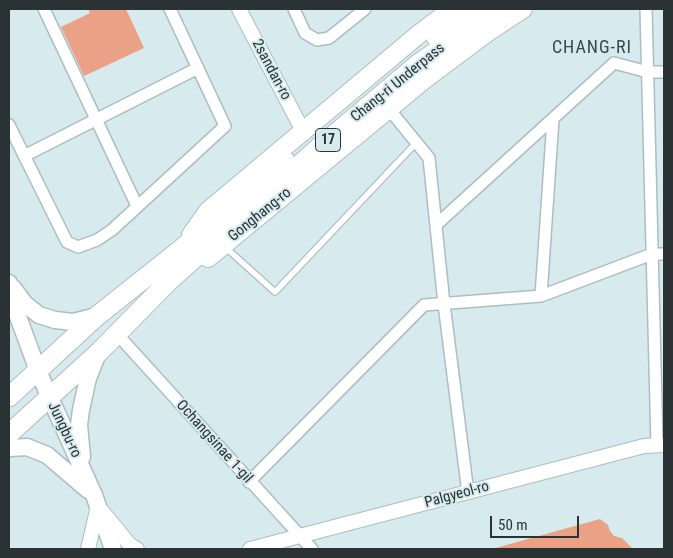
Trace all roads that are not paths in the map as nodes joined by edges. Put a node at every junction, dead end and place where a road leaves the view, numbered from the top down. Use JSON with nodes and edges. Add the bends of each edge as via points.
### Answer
{"nodes":[{"id":1,"x":44,"y":9,"type":"edge"},
{"id":2,"x":170,"y":9,"type":"edge"},
{"id":3,"x":239,"y":9,"type":"edge"},
{"id":4,"x":294,"y":9,"type":"edge"},
{"id":5,"x":365,"y":9,"type":"edge"},
{"id":6,"x":452,"y":9,"type":"edge"},
{"id":7,"x":474,"y":9,"type":"edge"},
{"id":8,"x":496,"y":9,"type":"edge"},
{"id":9,"x":523,"y":9,"type":"edge"},
{"id":10,"x":646,"y":9,"type":"edge"},
{"id":11,"x":198,"y":68,"type":"junction"},
{"id":12,"x":648,"y":72,"type":"junction"},
{"id":13,"x":664,"y":72,"type":"edge"},
{"id":14,"x":389,"y":108,"type":"junction"},
{"id":15,"x":96,"y":118,"type":"junction"},
{"id":16,"x":553,"y":119,"type":"junction"},
{"id":17,"x":9,"y":124,"type":"edge"},
{"id":18,"x":303,"y":130,"type":"junction"},
{"id":19,"x":418,"y":142,"type":"junction"},
{"id":20,"x":24,"y":156,"type":"junction"},
{"id":21,"x":137,"y":206,"type":"junction"},
{"id":22,"x":436,"y":225,"type":"junction"},
{"id":23,"x":223,"y":245,"type":"junction"},
{"id":24,"x":180,"y":250,"type":"junction"},
{"id":25,"x":658,"y":254,"type":"edge"},
{"id":26,"x":168,"y":281,"type":"junction"},
{"id":27,"x":9,"y":284,"type":"edge"},
{"id":28,"x":540,"y":296,"type":"junction"},
{"id":29,"x":444,"y":304,"type":"junction"},
{"id":30,"x":12,"y":308,"type":"edge"},
{"id":31,"x":97,"y":316,"type":"junction"},
{"id":32,"x":117,"y":334,"type":"junction"},
{"id":33,"x":98,"y":352,"type":"junction"},
{"id":34,"x":38,"y":371,"type":"junction"},
{"id":35,"x":9,"y":397,"type":"edge"},
{"id":36,"x":50,"y":398,"type":"junction"},
{"id":37,"x":9,"y":434,"type":"edge"},
{"id":38,"x":661,"y":445,"type":"edge"},
{"id":39,"x":9,"y":448,"type":"edge"},
{"id":40,"x":86,"y":477,"type":"junction"},
{"id":41,"x":249,"y":482,"type":"junction"},
{"id":42,"x":468,"y":493,"type":"junction"},
{"id":43,"x":96,"y":500,"type":"junction"},
{"id":44,"x":300,"y":537,"type":"junction"},
{"id":45,"x":88,"y":549,"type":"edge"},
{"id":46,"x":113,"y":549,"type":"edge"},
{"id":47,"x":137,"y":549,"type":"edge"},
{"id":48,"x":250,"y":549,"type":"edge"},
{"id":49,"x":312,"y":549,"type":"edge"}],
"edges":[{"from":1,"to":15,"type":"street"},
{"from":2,"to":11,"type":"street"},
{"from":3,"to":18,"type":"street","name":"2sandan-ro"},
{"from":4,"to":5,"type":"street","via":[[305,33],[317,40],[329,38]]},
{"from":6,"to":18,"type":"main road"},
{"from":7,"to":24,"type":"highway","name":"Chang-ri Underpass","number":"17","via":[[318,133]]},
{"from":8,"to":26,"type":"highway","name":"Chang-ri Underpass","number":"17","via":[[418,64],[317,148]]},
{"from":9,"to":14,"type":"main road","name":"Gonghang-ro"},
{"from":10,"to":12,"type":"street"},
{"from":11,"to":15,"type":"street"},
{"from":11,"to":21,"type":"street","via":[[225,126]]},
{"from":12,"to":13,"type":"street"},
{"from":12,"to":16,"type":"street","via":[[614,63]]},
{"from":12,"to":25,"type":"street"},
{"from":14,"to":19,"type":"street"},
{"from":14,"to":23,"type":"main road","name":"Gonghang-ro"},
{"from":15,"to":20,"type":"street"},
{"from":15,"to":21,"type":"street"},
{"from":16,"to":22,"type":"street"},
{"from":16,"to":28,"type":"street"},
{"from":17,"to":20,"type":"street"},
{"from":18,"to":24,"type":"main road","via":[[208,212]]},
{"from":19,"to":22,"type":"street","via":[[429,158]]},
{"from":19,"to":23,"type":"lane","via":[[275,292]]},
{"from":20,"to":21,"type":"street","via":[[67,242],[78,247],[97,240]]},
{"from":22,"to":29,"type":"street"},
{"from":23,"to":26,"type":"main road","name":"Gonghang-ro","via":[[198,265]]},
{"from":24,"to":31,"type":"highway","number":"17"},
{"from":25,"to":28,"type":"street"},
{"from":25,"to":38,"type":"street"},
{"from":26,"to":32,"type":"highway","name":"Gonghang-ro","number":"17"},
{"from":27,"to":30,"type":"main road","name":"Jungbu-ro"},
{"from":27,"to":31,"type":"main road","via":[[25,304],[40,315],[73,322]]},
{"from":28,"to":29,"type":"street"},
{"from":29,"to":41,"type":"street","via":[[424,305]]},
{"from":29,"to":42,"type":"street"},
{"from":30,"to":34,"type":"main road","name":"Jungbu-ro"},
{"from":31,"to":34,"type":"highway","number":"17"},
{"from":32,"to":33,"type":"highway","name":"Gonghang-ro","number":"17"},
{"from":32,"to":41,"type":"street","name":"Ochangsinae 1-gil"},
{"from":33,"to":36,"type":"highway","name":"Gonghang-ro","number":"17"},
{"from":33,"to":40,"type":"main road","via":[[88,378],[80,418]]},
{"from":34,"to":35,"type":"highway","number":"17"},
{"from":34,"to":36,"type":"main road","name":"Jungbu-ro"},
{"from":36,"to":37,"type":"highway","name":"Gonghang-ro","number":"17"},
{"from":36,"to":40,"type":"main road","name":"Jungbu-ro"},
{"from":38,"to":42,"type":"street","name":"Palgyeol-ro","via":[[644,446]]},
{"from":39,"to":43,"type":"main road","via":[[27,447],[47,455]]},
{"from":40,"to":43,"type":"main road","name":"Jungbu-ro"},
{"from":41,"to":44,"type":"street","name":"Ochangsinae 1-gil"},
{"from":42,"to":44,"type":"street","name":"Palgyeol-ro"},
{"from":43,"to":45,"type":"street"},
{"from":43,"to":46,"type":"main road","name":"Jungbu-ro"},
{"from":43,"to":47,"type":"street","via":[[130,545]]},
{"from":44,"to":48,"type":"street","name":"Palgyeol-ro"},
{"from":44,"to":49,"type":"street","name":"Ochangsinae 1-gil"}]}
